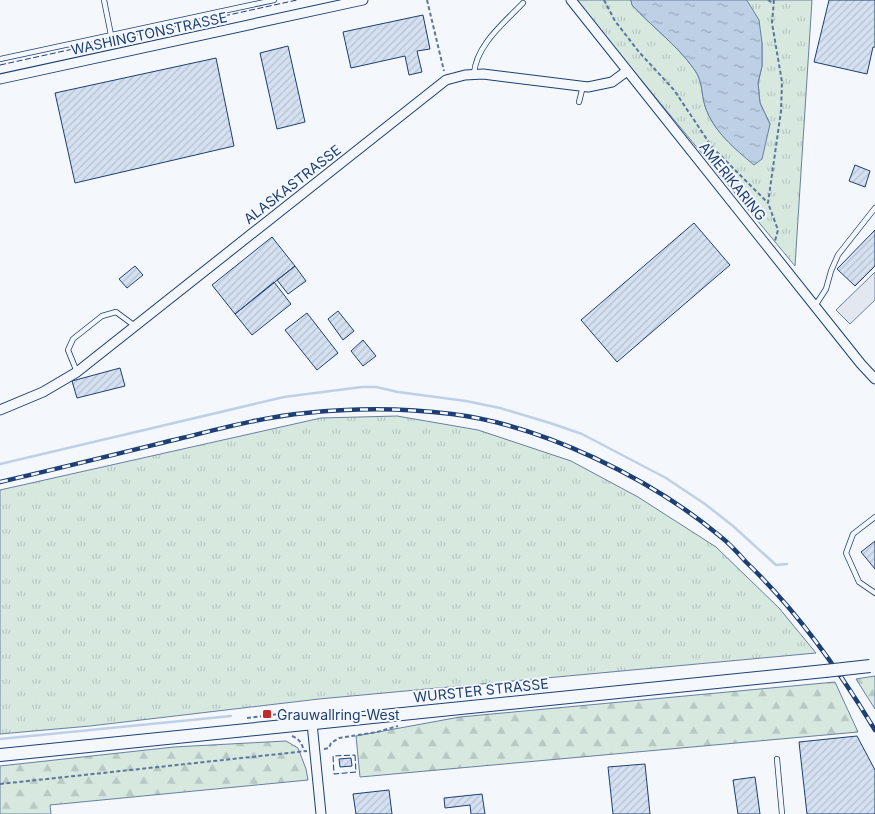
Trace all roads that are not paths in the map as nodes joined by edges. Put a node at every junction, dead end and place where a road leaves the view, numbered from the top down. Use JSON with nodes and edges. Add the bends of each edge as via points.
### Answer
{"nodes":[{"id":1,"x":104,"y":0,"type":"edge"},
{"id":2,"x":274,"y":0,"type":"edge"},
{"id":3,"x":363,"y":0,"type":"edge"},
{"id":4,"x":571,"y":0,"type":"edge"},
{"id":5,"x":522,"y":3,"type":"dead end"},
{"id":6,"x":111,"y":35,"type":"junction"},
{"id":7,"x":0,"y":59,"type":"edge"},
{"id":8,"x":627,"y":71,"type":"junction"},
{"id":9,"x":474,"y":74,"type":"junction"},
{"id":10,"x":0,"y":80,"type":"edge"},
{"id":11,"x":583,"y":86,"type":"junction"},
{"id":12,"x":579,"y":102,"type":"dead end"},
{"id":13,"x":875,"y":208,"type":"edge"},
{"id":14,"x":815,"y":306,"type":"junction"},
{"id":15,"x":135,"y":326,"type":"junction"},
{"id":16,"x":77,"y":372,"type":"junction"},
{"id":17,"x":875,"y":378,"type":"edge"},
{"id":18,"x":0,"y":410,"type":"edge"},
{"id":19,"x":875,"y":516,"type":"edge"},
{"id":20,"x":875,"y":592,"type":"edge"},
{"id":21,"x":872,"y":666,"type":"edge"},
{"id":22,"x":312,"y":722,"type":"junction"},
{"id":23,"x":0,"y":755,"type":"edge"},
{"id":24,"x":777,"y":759,"type":"dead end"},
{"id":25,"x":321,"y":814,"type":"edge"},
{"id":26,"x":782,"y":814,"type":"edge"}],
"edges":[{"from":1,"to":6,"type":"lane"},
{"from":2,"to":6,"type":"lane"},
{"from":3,"to":10,"type":"street","name":"WASHINGTONSTRASSE"},
{"from":4,"to":8,"type":"street","name":"AMERIKARING"},
{"from":5,"to":9,"type":"lane","via":[[485,45],[475,63]]},
{"from":6,"to":7,"type":"lane"},
{"from":8,"to":11,"type":"street","name":"ALASKASTRASSE","via":[[612,82]]},
{"from":8,"to":14,"type":"street","name":"AMERIKARING"},
{"from":9,"to":11,"type":"street","name":"ALASKASTRASSE"},
{"from":9,"to":15,"type":"street","name":"ALASKASTRASSE","via":[[446,80]]},
{"from":11,"to":12,"type":"lane"},
{"from":13,"to":14,"type":"lane","via":[[838,255],[826,289]]},
{"from":14,"to":17,"type":"street","name":"AMERIKARING","via":[[860,364]]},
{"from":15,"to":16,"type":"street","name":"ALASKASTRASSE"},
{"from":15,"to":16,"type":"lane","via":[[116,312],[102,316],[73,339],[68,350]]},
{"from":16,"to":18,"type":"street","name":"ALASKASTRASSE","via":[[43,392]]},
{"from":19,"to":20,"type":"lane","via":[[853,534],[846,552],[859,582]]},
{"from":21,"to":22,"type":"main road","name":"WURSTER STRASSE","bridge":true},
{"from":22,"to":23,"type":"main road","name":"WURSTER STRASSE"},
{"from":22,"to":25,"type":"street"},
{"from":24,"to":26,"type":"lane"}]}
